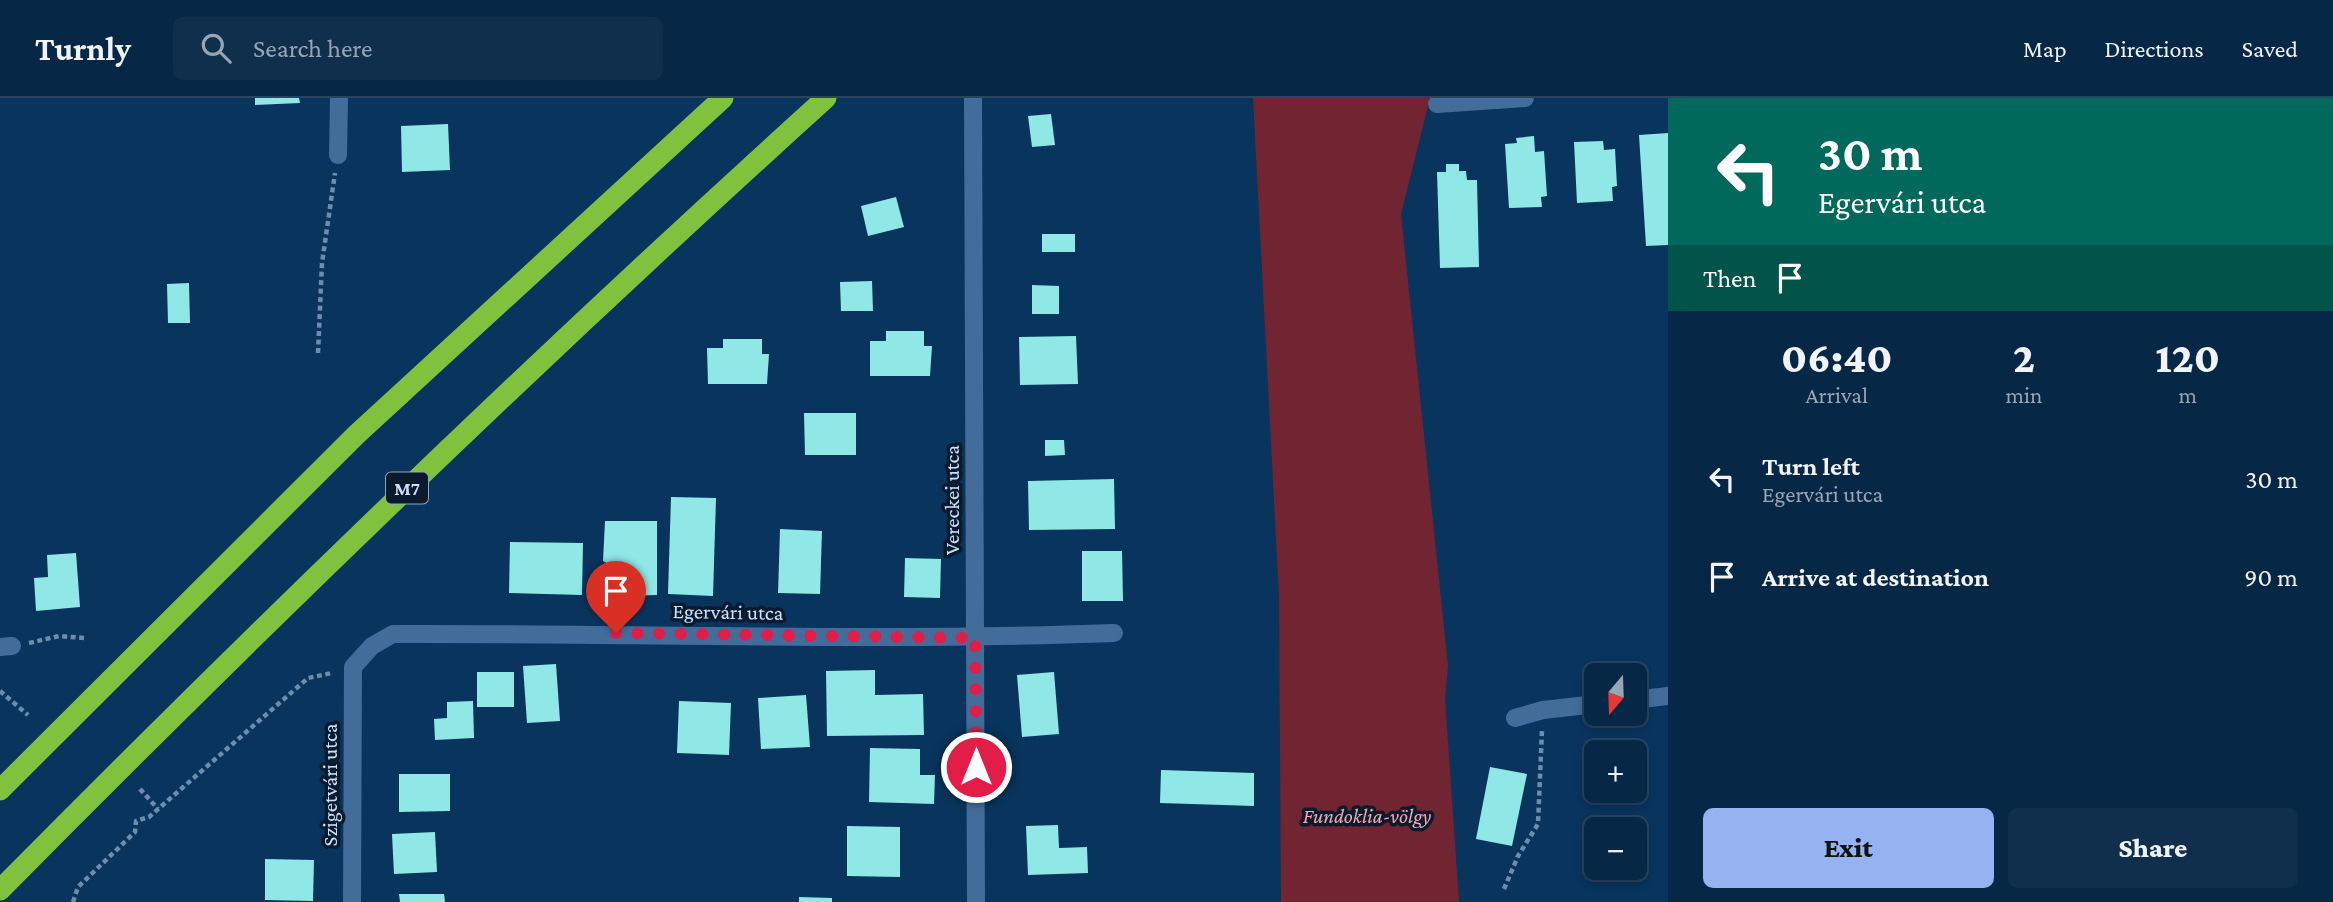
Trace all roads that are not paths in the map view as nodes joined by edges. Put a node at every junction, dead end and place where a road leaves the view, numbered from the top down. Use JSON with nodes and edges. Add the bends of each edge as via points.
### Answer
{"nodes":[{"id":1,"x":339,"y":98,"type":"edge"},
{"id":2,"x":723,"y":98,"type":"edge"},
{"id":3,"x":825,"y":98,"type":"edge"},
{"id":4,"x":973,"y":98,"type":"edge"},
{"id":5,"x":1525,"y":98,"type":"edge"},
{"id":6,"x":1437,"y":104,"type":"dead end"},
{"id":7,"x":338,"y":155,"type":"road end"},
{"id":8,"x":1114,"y":633,"type":"dead end"},
{"id":9,"x":975,"y":638,"type":"junction"},
{"id":10,"x":353,"y":667,"type":"joint"},
{"id":11,"x":1668,"y":696,"type":"edge"},
{"id":12,"x":1647,"y":698,"type":"edge"},
{"id":13,"x":1584,"y":705,"type":"edge"},
{"id":14,"x":1515,"y":718,"type":"dead end"},
{"id":15,"x":0,"y":790,"type":"edge"},
{"id":16,"x":0,"y":890,"type":"edge"},
{"id":17,"x":352,"y":902,"type":"edge"},
{"id":18,"x":976,"y":902,"type":"edge"}],
"edges":[{"from":1,"to":7,"type":"street"},
{"from":2,"to":15,"type":"highway","via":[[356,435]]},
{"from":3,"to":16,"type":"highway","number":"M7","via":[[419,476]]},
{"from":4,"to":9,"type":"street","name":"Vereckei utca"},
{"from":5,"to":6,"type":"street"},
{"from":8,"to":9,"type":"street","name":"Egervári utca"},
{"from":9,"to":10,"type":"street","name":"Egervári utca","via":[[393,634],[372,646]]},
{"from":9,"to":18,"type":"street","name":"Vereckei utca"},
{"from":10,"to":17,"type":"street","name":"Szigetvári utca"},
{"from":11,"to":12,"type":"street"},
{"from":13,"to":14,"type":"street"}]}
